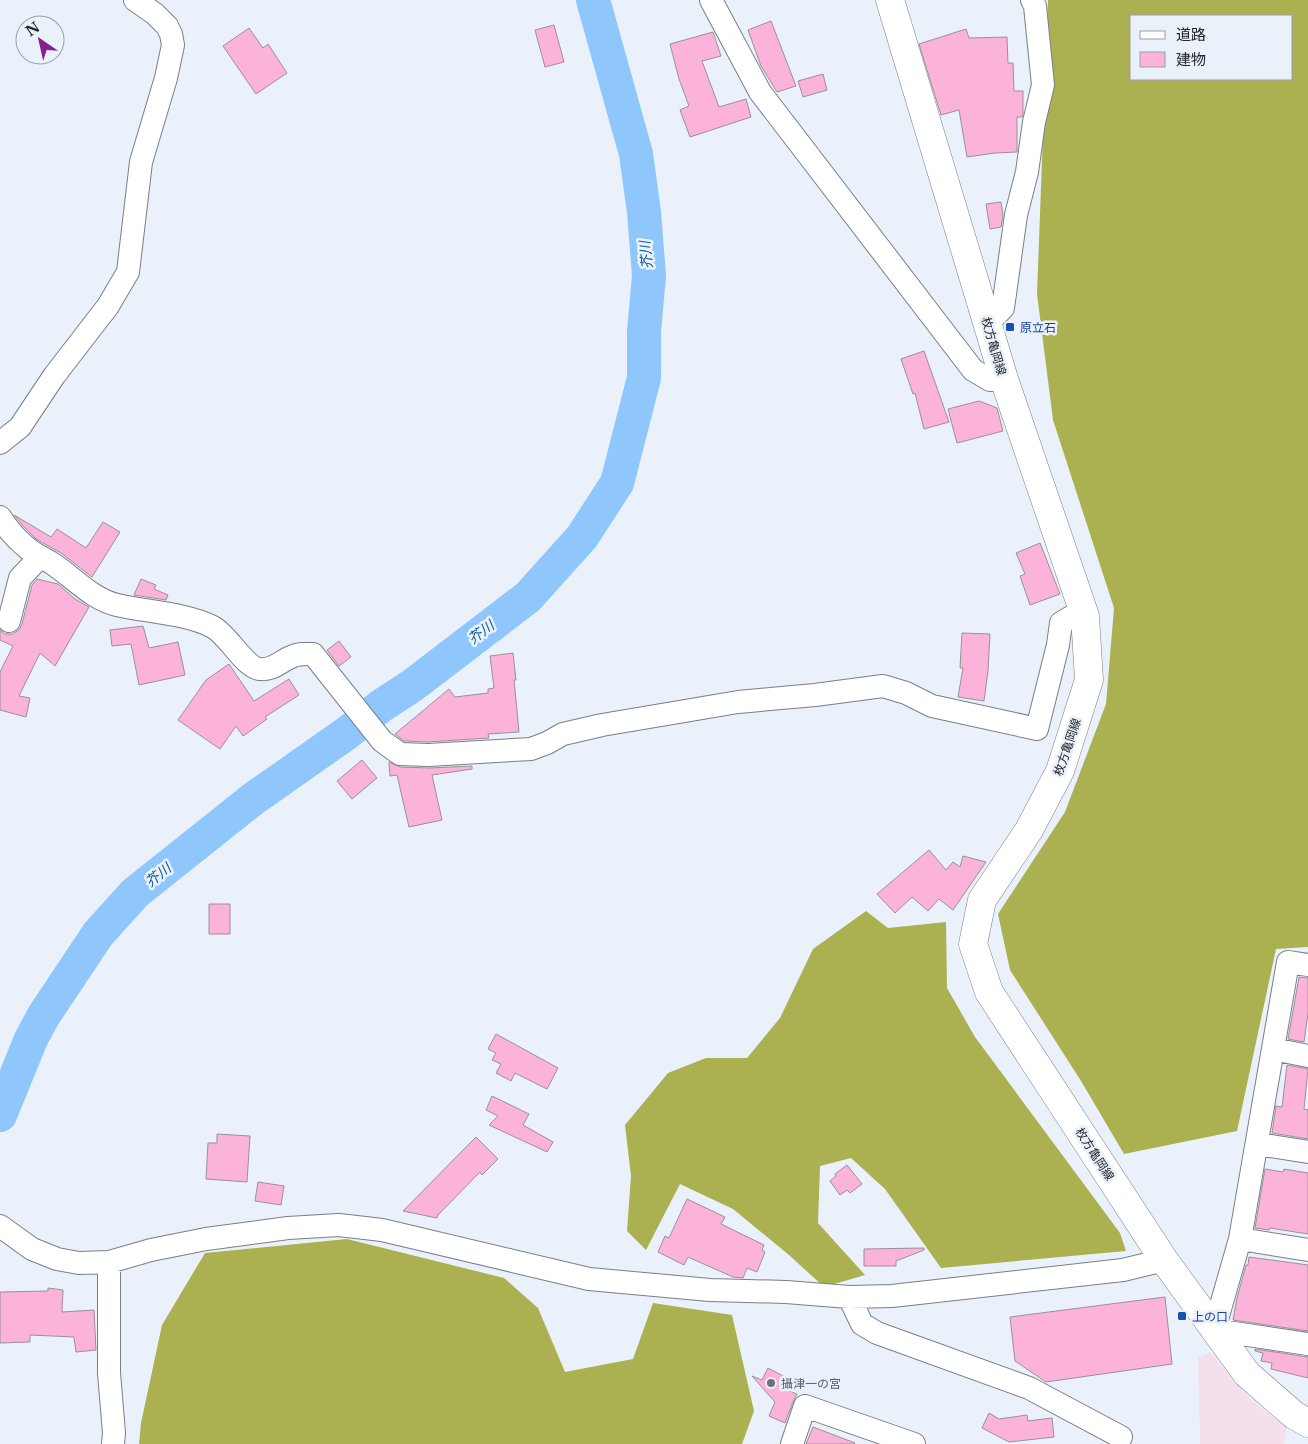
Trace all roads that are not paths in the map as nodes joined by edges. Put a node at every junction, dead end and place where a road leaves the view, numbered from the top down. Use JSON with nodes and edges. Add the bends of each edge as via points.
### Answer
{"nodes":[{"id":1,"x":135,"y":0,"type":"edge"},
{"id":2,"x":711,"y":0,"type":"edge"},
{"id":3,"x":890,"y":0,"type":"edge"},
{"id":4,"x":1032,"y":0,"type":"edge"},
{"id":5,"x":988,"y":323,"type":"junction"},
{"id":6,"x":1004,"y":379,"type":"junction"},
{"id":7,"x":0,"y":443,"type":"edge"},
{"id":8,"x":0,"y":517,"type":"edge"},
{"id":9,"x":40,"y":556,"type":"junction"},
{"id":10,"x":1085,"y":616,"type":"junction"},
{"id":11,"x":9,"y":622,"type":"dead end"},
{"id":12,"x":1308,"y":965,"type":"edge"},
{"id":13,"x":1273,"y":1049,"type":"junction"},
{"id":14,"x":1308,"y":1056,"type":"edge"},
{"id":15,"x":1258,"y":1144,"type":"junction"},
{"id":16,"x":1308,"y":1152,"type":"edge"},
{"id":17,"x":0,"y":1226,"type":"edge"},
{"id":18,"x":1240,"y":1239,"type":"junction"},
{"id":19,"x":1308,"y":1250,"type":"edge"},
{"id":20,"x":1164,"y":1260,"type":"junction"},
{"id":21,"x":109,"y":1262,"type":"junction"},
{"id":22,"x":849,"y":1297,"type":"junction"},
{"id":23,"x":1214,"y":1330,"type":"junction"},
{"id":24,"x":1308,"y":1344,"type":"edge"},
{"id":25,"x":1308,"y":1423,"type":"edge"},
{"id":26,"x":1121,"y":1437,"type":"dead end"},
{"id":27,"x":903,"y":1442,"type":"edge"},
{"id":28,"x":113,"y":1444,"type":"edge"},
{"id":29,"x":792,"y":1444,"type":"edge"}],
"edges":[{"from":1,"to":7,"type":"street","via":[[167,26],[173,45],[141,162],[128,272],[108,306],[20,427]]},
{"from":2,"to":6,"type":"street","via":[[760,92],[973,370],[990,380]]},
{"from":3,"to":5,"type":"main road","name":"枚方亀岡線"},
{"from":4,"to":5,"type":"street","via":[[1036,6],[1043,85],[1016,215],[1003,308]]},
{"from":5,"to":6,"type":"main road","name":"枚方亀岡線"},
{"from":6,"to":10,"type":"main road","name":"枚方亀岡線"},
{"from":8,"to":9,"type":"street","via":[[25,547]]},
{"from":9,"to":10,"type":"street","via":[[98,598],[214,627],[250,666],[260,670],[276,666],[291,656],[313,654],[382,741],[400,754],[531,749],[563,734],[602,725],[738,702],[883,686],[932,706],[1037,729],[1061,623],[1071,616]]},
{"from":9,"to":11,"type":"street","via":[[20,578]]},
{"from":10,"to":20,"type":"main road","name":"枚方亀岡線","via":[[1089,680],[1060,771],[1029,830],[982,900],[973,944],[989,992]]},
{"from":12,"to":13,"type":"street","via":[[1288,962]]},
{"from":13,"to":14,"type":"street"},
{"from":13,"to":15,"type":"street"},
{"from":15,"to":16,"type":"street"},
{"from":15,"to":18,"type":"street"},
{"from":17,"to":21,"type":"street","via":[[32,1249],[57,1259],[79,1263]]},
{"from":18,"to":19,"type":"street"},
{"from":18,"to":23,"type":"street"},
{"from":20,"to":22,"type":"street","via":[[1123,1270],[892,1296]]},
{"from":20,"to":23,"type":"main road","name":"枚方亀岡線"},
{"from":21,"to":22,"type":"street","via":[[206,1239],[339,1225],[382,1230],[589,1279],[710,1290]]},
{"from":21,"to":28,"type":"street"},
{"from":22,"to":26,"type":"street","via":[[862,1324],[877,1333],[1028,1388]]},
{"from":23,"to":24,"type":"street"},
{"from":23,"to":25,"type":"main road","name":"枚方亀岡線","via":[[1247,1374],[1294,1415]]},
{"from":27,"to":29,"type":"street","via":[[806,1406]]}]}
